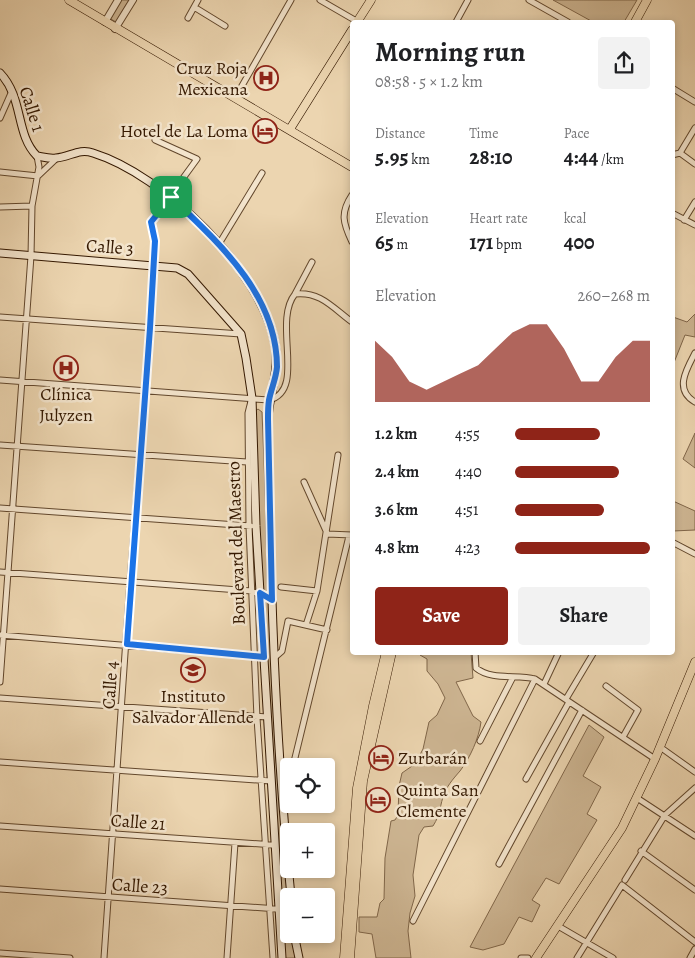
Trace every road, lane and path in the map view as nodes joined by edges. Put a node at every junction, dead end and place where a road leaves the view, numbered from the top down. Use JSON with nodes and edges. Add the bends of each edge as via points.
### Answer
{"nodes":[{"id":1,"x":69,"y":0,"type":"edge"},
{"id":2,"x":118,"y":0,"type":"edge"},
{"id":3,"x":133,"y":0,"type":"edge"},
{"id":4,"x":198,"y":0,"type":"edge"},
{"id":5,"x":291,"y":0,"type":"edge"},
{"id":6,"x":320,"y":0,"type":"edge"},
{"id":7,"x":371,"y":0,"type":"edge"},
{"id":8,"x":468,"y":0,"type":"edge"},
{"id":9,"x":529,"y":0,"type":"edge"},
{"id":10,"x":647,"y":0,"type":"edge"},
{"id":11,"x":194,"y":7,"type":"junction"},
{"id":12,"x":188,"y":18,"type":"dead end"},
{"id":13,"x":355,"y":20,"type":"edge"},
{"id":14,"x":359,"y":20,"type":"edge"},
{"id":15,"x":457,"y":20,"type":"edge"},
{"id":16,"x":564,"y":20,"type":"edge"},
{"id":17,"x":636,"y":20,"type":"edge"},
{"id":18,"x":105,"y":22,"type":"junction"},
{"id":19,"x":225,"y":26,"type":"dead end"},
{"id":20,"x":115,"y":29,"type":"junction"},
{"id":21,"x":350,"y":33,"type":"edge"},
{"id":22,"x":0,"y":73,"type":"edge"},
{"id":23,"x":12,"y":90,"type":"junction"},
{"id":24,"x":675,"y":90,"type":"edge"},
{"id":25,"x":235,"y":98,"type":"junction"},
{"id":26,"x":695,"y":102,"type":"edge"},
{"id":27,"x":0,"y":118,"type":"edge"},
{"id":28,"x":695,"y":128,"type":"edge"},
{"id":29,"x":290,"y":129,"type":"junction"},
{"id":30,"x":155,"y":140,"type":"dead end"},
{"id":31,"x":680,"y":153,"type":"junction"},
{"id":32,"x":675,"y":154,"type":"edge"},
{"id":33,"x":38,"y":156,"type":"junction"},
{"id":34,"x":57,"y":158,"type":"junction"},
{"id":35,"x":695,"y":164,"type":"edge"},
{"id":36,"x":350,"y":166,"type":"edge"},
{"id":37,"x":0,"y":172,"type":"edge"},
{"id":38,"x":262,"y":173,"type":"dead end"},
{"id":39,"x":38,"y":176,"type":"junction"},
{"id":40,"x":171,"y":197,"type":"junction"},
{"id":41,"x":350,"y":199,"type":"edge"},
{"id":42,"x":695,"y":202,"type":"edge"},
{"id":43,"x":32,"y":206,"type":"junction"},
{"id":44,"x":0,"y":207,"type":"edge"},
{"id":45,"x":675,"y":215,"type":"edge"},
{"id":46,"x":684,"y":220,"type":"junction"},
{"id":47,"x":695,"y":225,"type":"edge"},
{"id":48,"x":350,"y":238,"type":"edge"},
{"id":49,"x":219,"y":244,"type":"junction"},
{"id":50,"x":0,"y":253,"type":"edge"},
{"id":51,"x":31,"y":256,"type":"junction"},
{"id":52,"x":312,"y":262,"type":"dead end"},
{"id":53,"x":153,"y":265,"type":"junction"},
{"id":54,"x":295,"y":294,"type":"junction"},
{"id":55,"x":0,"y":317,"type":"edge"},
{"id":56,"x":26,"y":319,"type":"junction"},
{"id":57,"x":350,"y":321,"type":"edge"},
{"id":58,"x":150,"y":328,"type":"junction"},
{"id":59,"x":241,"y":334,"type":"junction"},
{"id":60,"x":244,"y":342,"type":"joint"},
{"id":61,"x":695,"y":353,"type":"edge"},
{"id":62,"x":0,"y":380,"type":"edge"},
{"id":63,"x":21,"y":382,"type":"junction"},
{"id":64,"x":144,"y":390,"type":"junction"},
{"id":65,"x":252,"y":398,"type":"junction"},
{"id":66,"x":269,"y":400,"type":"junction"},
{"id":67,"x":695,"y":402,"type":"edge"},
{"id":68,"x":0,"y":445,"type":"edge"},
{"id":69,"x":18,"y":446,"type":"junction"},
{"id":70,"x":140,"y":454,"type":"junction"},
{"id":71,"x":338,"y":455,"type":"dead end"},
{"id":72,"x":247,"y":462,"type":"junction"},
{"id":73,"x":304,"y":482,"type":"dead end"},
{"id":74,"x":0,"y":508,"type":"edge"},
{"id":75,"x":12,"y":509,"type":"junction"},
{"id":76,"x":135,"y":517,"type":"junction"},
{"id":77,"x":252,"y":526,"type":"junction"},
{"id":78,"x":327,"y":534,"type":"junction"},
{"id":79,"x":350,"y":535,"type":"edge"},
{"id":80,"x":350,"y":539,"type":"edge"},
{"id":81,"x":257,"y":542,"type":"junction"},
{"id":82,"x":270,"y":543,"type":"junction"},
{"id":83,"x":675,"y":544,"type":"edge"},
{"id":84,"x":695,"y":554,"type":"edge"},
{"id":85,"x":0,"y":572,"type":"edge"},
{"id":86,"x":7,"y":572,"type":"junction"},
{"id":87,"x":130,"y":581,"type":"junction"},
{"id":88,"x":281,"y":587,"type":"dead end"},
{"id":89,"x":252,"y":591,"type":"junction"},
{"id":90,"x":317,"y":591,"type":"junction"},
{"id":91,"x":260,"y":593,"type":"junction"},
{"id":92,"x":272,"y":600,"type":"junction"},
{"id":93,"x":306,"y":625,"type":"junction"},
{"id":94,"x":327,"y":630,"type":"junction"},
{"id":95,"x":2,"y":635,"type":"edge"},
{"id":96,"x":127,"y":644,"type":"junction"},
{"id":97,"x":385,"y":655,"type":"edge"},
{"id":98,"x":391,"y":655,"type":"edge"},
{"id":99,"x":475,"y":655,"type":"edge"},
{"id":100,"x":558,"y":655,"type":"edge"},
{"id":101,"x":592,"y":655,"type":"edge"},
{"id":102,"x":255,"y":656,"type":"junction"},
{"id":103,"x":264,"y":657,"type":"junction"},
{"id":104,"x":274,"y":658,"type":"junction"},
{"id":105,"x":695,"y":662,"type":"edge"},
{"id":106,"x":513,"y":677,"type":"junction"},
{"id":107,"x":535,"y":679,"type":"junction"},
{"id":108,"x":0,"y":682,"type":"edge"},
{"id":109,"x":544,"y":684,"type":"junction"},
{"id":110,"x":606,"y":686,"type":"dead end"},
{"id":111,"x":0,"y":698,"type":"edge"},
{"id":112,"x":568,"y":700,"type":"junction"},
{"id":113,"x":122,"y":707,"type":"junction"},
{"id":114,"x":582,"y":710,"type":"junction"},
{"id":115,"x":267,"y":717,"type":"junction"},
{"id":116,"x":257,"y":718,"type":"junction"},
{"id":117,"x":623,"y":737,"type":"junction"},
{"id":118,"x":480,"y":741,"type":"dead end"},
{"id":119,"x":660,"y":747,"type":"junction"},
{"id":120,"x":280,"y":758,"type":"edge"},
{"id":121,"x":296,"y":758,"type":"edge"},
{"id":122,"x":655,"y":759,"type":"junction"},
{"id":123,"x":0,"y":762,"type":"edge"},
{"id":124,"x":118,"y":771,"type":"junction"},
{"id":125,"x":695,"y":772,"type":"edge"},
{"id":126,"x":526,"y":779,"type":"dead end"},
{"id":127,"x":262,"y":781,"type":"junction"},
{"id":128,"x":271,"y":781,"type":"junction"},
{"id":129,"x":695,"y":788,"type":"edge"},
{"id":130,"x":637,"y":798,"type":"junction"},
{"id":131,"x":284,"y":813,"type":"edge"},
{"id":132,"x":665,"y":815,"type":"junction"},
{"id":133,"x":0,"y":826,"type":"edge"},
{"id":134,"x":112,"y":834,"type":"junction"},
{"id":135,"x":695,"y":836,"type":"edge"},
{"id":136,"x":235,"y":843,"type":"junction"},
{"id":137,"x":266,"y":846,"type":"junction"},
{"id":138,"x":274,"y":846,"type":"junction"},
{"id":139,"x":641,"y":851,"type":"junction"},
{"id":140,"x":499,"y":864,"type":"dead end"},
{"id":141,"x":625,"y":880,"type":"dead end"},
{"id":142,"x":290,"y":888,"type":"edge"},
{"id":143,"x":0,"y":889,"type":"edge"},
{"id":144,"x":695,"y":890,"type":"edge"},
{"id":145,"x":108,"y":898,"type":"junction"},
{"id":146,"x":230,"y":906,"type":"junction"},
{"id":147,"x":270,"y":909,"type":"junction"},
{"id":148,"x":278,"y":909,"type":"junction"},
{"id":149,"x":413,"y":921,"type":"dead end"},
{"id":150,"x":558,"y":926,"type":"junction"},
{"id":151,"x":695,"y":942,"type":"edge"},
{"id":152,"x":586,"y":943,"type":"junction"},
{"id":153,"x":296,"y":945,"type":"joint"},
{"id":154,"x":281,"y":946,"type":"junction"},
{"id":155,"x":695,"y":949,"type":"edge"},
{"id":156,"x":0,"y":952,"type":"edge"},
{"id":157,"x":70,"y":958,"type":"edge"},
{"id":158,"x":104,"y":958,"type":"edge"},
{"id":159,"x":227,"y":958,"type":"edge"},
{"id":160,"x":273,"y":958,"type":"edge"},
{"id":161,"x":282,"y":958,"type":"edge"},
{"id":162,"x":299,"y":958,"type":"edge"},
{"id":163,"x":344,"y":958,"type":"edge"},
{"id":164,"x":350,"y":958,"type":"edge"},
{"id":165,"x":521,"y":958,"type":"edge"},
{"id":166,"x":528,"y":958,"type":"edge"},
{"id":167,"x":536,"y":958,"type":"edge"},
{"id":168,"x":577,"y":958,"type":"edge"},
{"id":169,"x":613,"y":958,"type":"edge"},
{"id":170,"x":690,"y":958,"type":"edge"}],
"edges":[{"from":1,"to":18,"type":"main road"},
{"from":2,"to":18,"type":"street"},
{"from":3,"to":20,"type":"street"},
{"from":4,"to":11,"type":"street"},
{"from":5,"to":25,"type":"street"},
{"from":6,"to":13,"type":"street"},
{"from":7,"to":14,"type":"main road"},
{"from":8,"to":15,"type":"street"},
{"from":9,"to":16,"type":"street"},
{"from":10,"to":17,"type":"main road"},
{"from":11,"to":12,"type":"street"},
{"from":11,"to":19,"type":"street"},
{"from":18,"to":20,"type":"main road"},
{"from":20,"to":25,"type":"main road"},
{"from":21,"to":29,"type":"main road"},
{"from":22,"to":23,"type":"main road","name":"Calle 1"},
{"from":23,"to":27,"type":"street"},
{"from":23,"to":33,"type":"main road","name":"Calle 1","via":[[27,142]]},
{"from":24,"to":26,"type":"street"},
{"from":25,"to":29,"type":"main road"},
{"from":28,"to":31,"type":"street"},
{"from":29,"to":36,"type":"main road"},
{"from":30,"to":40,"type":"street","name":"Calle 4","via":[[197,159]]},
{"from":31,"to":32,"type":"street"},
{"from":31,"to":35,"type":"street"},
{"from":33,"to":34,"type":"main road","name":"Calle 1"},
{"from":33,"to":39,"type":"street"},
{"from":34,"to":39,"type":"street"},
{"from":34,"to":40,"type":"main road","name":"Calle 1","via":[[81,151],[93,153],[133,171]]},
{"from":37,"to":39,"type":"street"},
{"from":38,"to":49,"type":"street"},
{"from":39,"to":43,"type":"street"},
{"from":40,"to":49,"type":"main road","name":"Calle 1"},
{"from":40,"to":53,"type":"street","name":"Calle 4","via":[[151,222],[155,241]]},
{"from":41,"to":48,"type":"street","via":[[343,213]]},
{"from":42,"to":46,"type":"street"},
{"from":43,"to":44,"type":"street"},
{"from":43,"to":51,"type":"street"},
{"from":45,"to":46,"type":"street"},
{"from":46,"to":47,"type":"street"},
{"from":49,"to":66,"type":"main road","name":"Calle 1","via":[[241,271],[266,311],[277,368]]},
{"from":50,"to":51,"type":"main road","name":"Calle 3"},
{"from":51,"to":53,"type":"main road","name":"Calle 3"},
{"from":51,"to":56,"type":"street"},
{"from":52,"to":54,"type":"street"},
{"from":53,"to":58,"type":"street","name":"Calle 4"},
{"from":53,"to":59,"type":"main road","name":"Calle 3","via":[[177,268],[188,274]]},
{"from":54,"to":57,"type":"street","via":[[309,292]]},
{"from":54,"to":66,"type":"street","via":[[287,315],[285,392]]},
{"from":55,"to":56,"type":"street"},
{"from":56,"to":58,"type":"street"},
{"from":56,"to":63,"type":"street"},
{"from":58,"to":59,"type":"street"},
{"from":58,"to":64,"type":"street","name":"Calle 4"},
{"from":59,"to":60,"type":"main road","name":"Calle 3"},
{"from":60,"to":65,"type":"main road","name":"Boulevard del Maestro"},
{"from":61,"to":67,"type":"street","via":[[683,380],[688,398]]},
{"from":62,"to":63,"type":"street"},
{"from":63,"to":64,"type":"street"},
{"from":63,"to":69,"type":"street"},
{"from":64,"to":65,"type":"street"},
{"from":64,"to":70,"type":"street","name":"Calle 4"},
{"from":65,"to":66,"type":"street"},
{"from":65,"to":72,"type":"street","name":"Boulevard del Maestro","via":[[248,412]]},
{"from":65,"to":77,"type":"main road","name":"Boulevard del Maestro"},
{"from":66,"to":82,"type":"main road","name":"Calle 1"},
{"from":68,"to":69,"type":"street"},
{"from":69,"to":70,"type":"street"},
{"from":69,"to":75,"type":"street"},
{"from":70,"to":72,"type":"street"},
{"from":70,"to":76,"type":"street","name":"Calle 4"},
{"from":71,"to":78,"type":"street"},
{"from":72,"to":77,"type":"street","name":"Boulevard del Maestro"},
{"from":73,"to":78,"type":"street"},
{"from":74,"to":75,"type":"street"},
{"from":75,"to":76,"type":"street"},
{"from":75,"to":86,"type":"street"},
{"from":76,"to":77,"type":"street"},
{"from":76,"to":87,"type":"street","name":"Calle 4"},
{"from":77,"to":81,"type":"main road","name":"Boulevard del Maestro"},
{"from":77,"to":89,"type":"street","name":"Boulevard del Maestro"},
{"from":78,"to":79,"type":"street"},
{"from":78,"to":90,"type":"street"},
{"from":80,"to":94,"type":"street"},
{"from":81,"to":82,"type":"main road"},
{"from":81,"to":91,"type":"main road","name":"Boulevard del Maestro"},
{"from":82,"to":92,"type":"main road","name":"Calle 1"},
{"from":83,"to":84,"type":"street"},
{"from":85,"to":86,"type":"street"},
{"from":86,"to":87,"type":"street"},
{"from":86,"to":95,"type":"street"},
{"from":87,"to":89,"type":"street"},
{"from":87,"to":96,"type":"street","name":"Calle 4"},
{"from":88,"to":90,"type":"street"},
{"from":89,"to":91,"type":"street"},
{"from":89,"to":102,"type":"street","name":"Boulevard del Maestro"},
{"from":90,"to":93,"type":"street"},
{"from":91,"to":92,"type":"street"},
{"from":91,"to":103,"type":"main road","name":"Boulevard del Maestro"},
{"from":92,"to":104,"type":"main road","name":"Calle 1"},
{"from":93,"to":94,"type":"street"},
{"from":93,"to":104,"type":"street","via":[[288,621],[282,651]]},
{"from":94,"to":121,"type":"street"},
{"from":95,"to":96,"type":"street"},
{"from":95,"to":108,"type":"street"},
{"from":96,"to":102,"type":"street"},
{"from":96,"to":113,"type":"street","name":"Calle 4"},
{"from":97,"to":163,"type":"main road","via":[[357,788]]},
{"from":98,"to":164,"type":"main road","via":[[363,781]]},
{"from":99,"to":106,"type":"street","via":[[476,668],[483,673]]},
{"from":100,"to":109,"type":"street"},
{"from":101,"to":112,"type":"street"},
{"from":102,"to":103,"type":"street"},
{"from":102,"to":116,"type":"street","name":"Boulevard del Maestro"},
{"from":103,"to":115,"type":"main road","name":"Boulevard del Maestro"},
{"from":104,"to":120,"type":"main road","name":"Calle 1"},
{"from":105,"to":119,"type":"main road"},
{"from":106,"to":107,"type":"street"},
{"from":106,"to":118,"type":"street"},
{"from":107,"to":109,"type":"street"},
{"from":107,"to":149,"type":"street"},
{"from":109,"to":112,"type":"street"},
{"from":110,"to":117,"type":"street","via":[[638,710]]},
{"from":111,"to":113,"type":"street"},
{"from":112,"to":114,"type":"street"},
{"from":112,"to":126,"type":"street"},
{"from":113,"to":116,"type":"street"},
{"from":113,"to":124,"type":"street","name":"Calle 4"},
{"from":114,"to":117,"type":"street"},
{"from":114,"to":140,"type":"street"},
{"from":115,"to":116,"type":"street"},
{"from":115,"to":128,"type":"main road","name":"Boulevard del Maestro"},
{"from":116,"to":127,"type":"street","name":"Boulevard del Maestro"},
{"from":117,"to":122,"type":"street"},
{"from":119,"to":122,"type":"main road"},
{"from":119,"to":125,"type":"street"},
{"from":122,"to":130,"type":"main road"},
{"from":123,"to":124,"type":"street"},
{"from":124,"to":127,"type":"street"},
{"from":124,"to":134,"type":"street","name":"Calle 4"},
{"from":127,"to":128,"type":"street"},
{"from":127,"to":137,"type":"street","name":"Boulevard del Maestro"},
{"from":128,"to":138,"type":"main road","name":"Boulevard del Maestro"},
{"from":129,"to":132,"type":"street"},
{"from":130,"to":132,"type":"street"},
{"from":130,"to":150,"type":"main road","via":[[622,828]]},
{"from":131,"to":142,"type":"main road","name":"Calle 1"},
{"from":132,"to":135,"type":"street"},
{"from":132,"to":139,"type":"street"},
{"from":133,"to":134,"type":"street","name":"Calle 21"},
{"from":134,"to":136,"type":"street","name":"Calle 21"},
{"from":134,"to":145,"type":"street","name":"Calle 4"},
{"from":136,"to":137,"type":"street","name":"Calle 21"},
{"from":136,"to":146,"type":"street"},
{"from":137,"to":138,"type":"street","name":"Calle 21"},
{"from":137,"to":147,"type":"street","name":"Boulevard del Maestro"},
{"from":138,"to":148,"type":"main road","name":"Boulevard del Maestro"},
{"from":139,"to":141,"type":"street"},
{"from":139,"to":144,"type":"street"},
{"from":143,"to":145,"type":"street","name":"Calle 23"},
{"from":145,"to":146,"type":"street","name":"Calle 23"},
{"from":145,"to":158,"type":"street","name":"Calle 4"},
{"from":146,"to":147,"type":"street","name":"Calle 23"},
{"from":146,"to":159,"type":"street"},
{"from":147,"to":148,"type":"street","name":"Calle 23"},
{"from":147,"to":160,"type":"street","name":"Boulevard del Maestro"},
{"from":148,"to":154,"type":"main road","name":"Boulevard del Maestro"},
{"from":150,"to":152,"type":"street"},
{"from":150,"to":167,"type":"main road"},
{"from":151,"to":152,"type":"street","via":[[622,885]]},
{"from":152,"to":168,"type":"street"},
{"from":152,"to":169,"type":"street"},
{"from":153,"to":154,"type":"main road"},
{"from":153,"to":162,"type":"main road"},
{"from":154,"to":161,"type":"main road","name":"Boulevard del Maestro"},
{"from":155,"to":170,"type":"street"},
{"from":156,"to":157,"type":"street"},
{"from":165,"to":166,"type":"street"}]}
